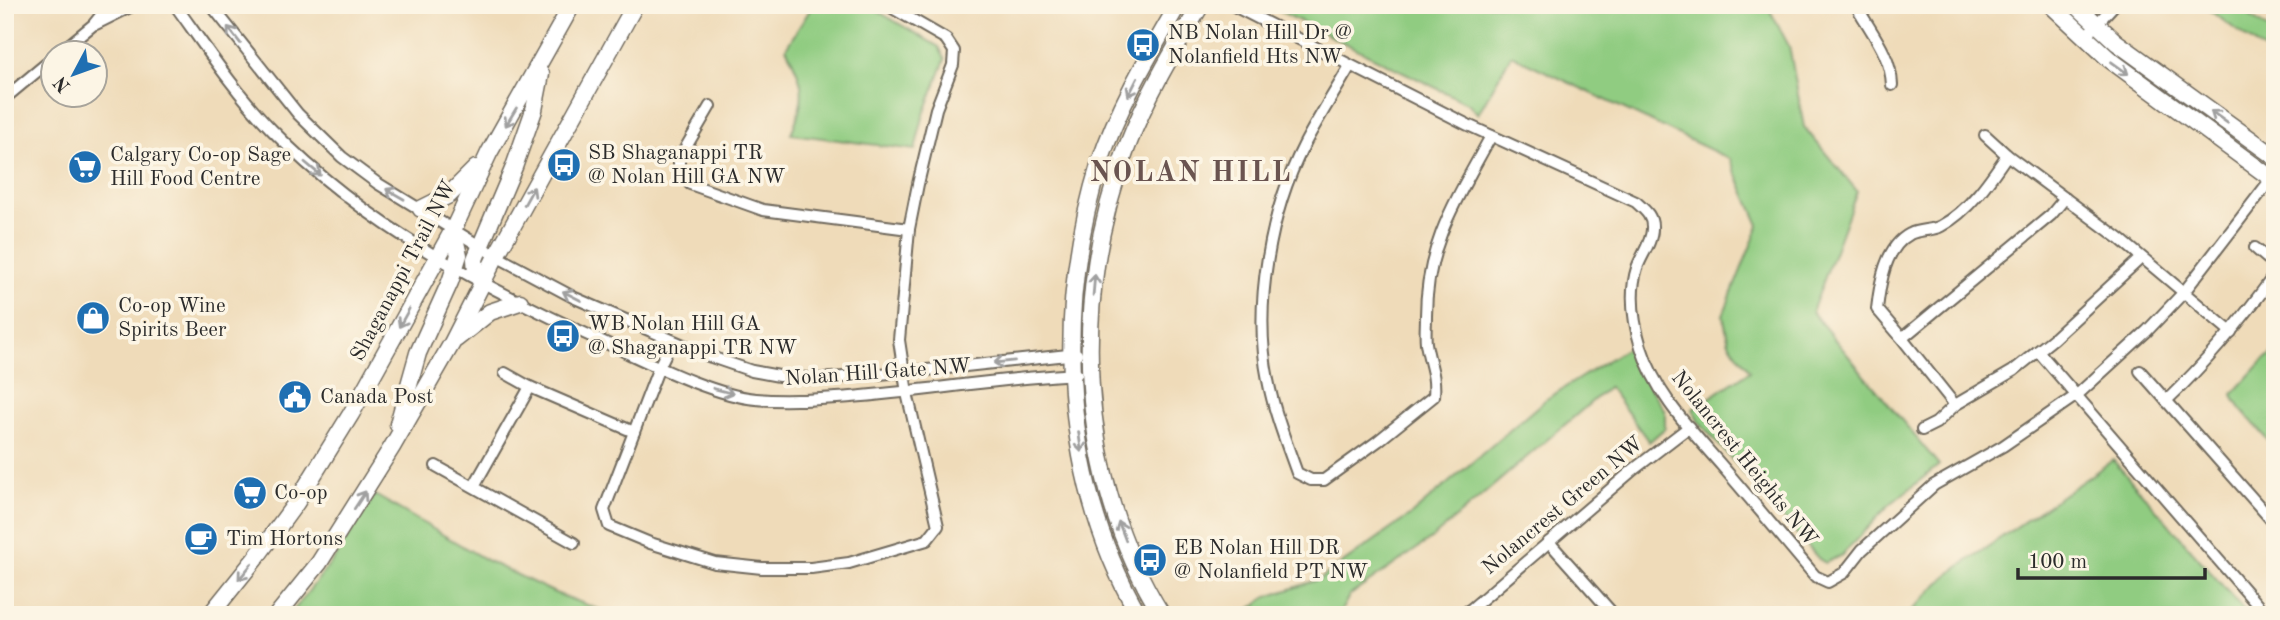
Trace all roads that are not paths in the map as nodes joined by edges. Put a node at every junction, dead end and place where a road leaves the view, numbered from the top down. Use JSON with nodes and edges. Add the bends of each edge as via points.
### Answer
{"nodes":[{"id":1,"x":109,"y":5,"type":"edge"},
{"id":2,"x":134,"y":5,"type":"edge"},
{"id":3,"x":175,"y":5,"type":"edge"},
{"id":4,"x":211,"y":5,"type":"edge"},
{"id":5,"x":572,"y":5,"type":"edge"},
{"id":6,"x":635,"y":5,"type":"edge"},
{"id":7,"x":887,"y":5,"type":"edge"},
{"id":8,"x":1178,"y":5,"type":"edge"},
{"id":9,"x":1201,"y":5,"type":"edge"},
{"id":10,"x":1232,"y":5,"type":"edge"},
{"id":11,"x":1871,"y":5,"type":"edge"},
{"id":12,"x":2051,"y":5,"type":"edge"},
{"id":13,"x":2076,"y":5,"type":"edge"},
{"id":14,"x":2113,"y":5,"type":"edge"},
{"id":15,"x":1858,"y":9,"type":"edge"},
{"id":16,"x":93,"y":25,"type":"junction"},
{"id":17,"x":2096,"y":25,"type":"junction"},
{"id":18,"x":77,"y":38,"type":"edge"},
{"id":19,"x":2084,"y":38,"type":"junction"},
{"id":20,"x":545,"y":57,"type":"junction"},
{"id":21,"x":1350,"y":66,"type":"junction"},
{"id":22,"x":38,"y":71,"type":"edge"},
{"id":23,"x":1892,"y":85,"type":"dead end"},
{"id":24,"x":5,"y":98,"type":"edge"},
{"id":25,"x":710,"y":106,"type":"dead end"},
{"id":26,"x":1984,"y":135,"type":"dead end"},
{"id":27,"x":1491,"y":136,"type":"junction"},
{"id":28,"x":489,"y":153,"type":"junction"},
{"id":29,"x":2007,"y":155,"type":"junction"},
{"id":30,"x":2275,"y":157,"type":"edge"},
{"id":31,"x":2274,"y":178,"type":"edge"},
{"id":32,"x":2065,"y":198,"type":"junction"},
{"id":33,"x":421,"y":209,"type":"junction"},
{"id":34,"x":909,"y":229,"type":"junction"},
{"id":35,"x":453,"y":230,"type":"junction"},
{"id":36,"x":480,"y":246,"type":"junction"},
{"id":37,"x":2255,"y":248,"type":"dead end"},
{"id":38,"x":496,"y":256,"type":"junction"},
{"id":39,"x":437,"y":258,"type":"junction"},
{"id":40,"x":2141,"y":258,"type":"junction"},
{"id":41,"x":2275,"y":265,"type":"edge"},
{"id":42,"x":455,"y":269,"type":"junction"},
{"id":43,"x":2275,"y":274,"type":"edge"},
{"id":44,"x":481,"y":283,"type":"junction"},
{"id":45,"x":2184,"y":292,"type":"junction"},
{"id":46,"x":520,"y":302,"type":"junction"},
{"id":47,"x":2231,"y":332,"type":"junction"},
{"id":48,"x":1900,"y":336,"type":"junction"},
{"id":49,"x":671,"y":341,"type":"junction"},
{"id":50,"x":452,"y":343,"type":"junction"},
{"id":51,"x":2038,"y":351,"type":"junction"},
{"id":52,"x":1091,"y":353,"type":"junction"},
{"id":53,"x":1072,"y":354,"type":"junction"},
{"id":54,"x":659,"y":367,"type":"junction"},
{"id":55,"x":904,"y":371,"type":"junction"},
{"id":56,"x":2140,"y":371,"type":"dead end"},
{"id":57,"x":505,"y":373,"type":"dead end"},
{"id":58,"x":1091,"y":373,"type":"junction"},
{"id":59,"x":1072,"y":374,"type":"junction"},
{"id":60,"x":530,"y":387,"type":"junction"},
{"id":61,"x":907,"y":393,"type":"junction"},
{"id":62,"x":2077,"y":396,"type":"junction"},
{"id":63,"x":2166,"y":401,"type":"junction"},
{"id":64,"x":1955,"y":405,"type":"junction"},
{"id":65,"x":1689,"y":427,"type":"junction"},
{"id":66,"x":1922,"y":430,"type":"dead end"},
{"id":67,"x":634,"y":432,"type":"junction"},
{"id":68,"x":392,"y":447,"type":"junction"},
{"id":69,"x":436,"y":466,"type":"dead end"},
{"id":70,"x":474,"y":486,"type":"junction"},
{"id":71,"x":2275,"y":524,"type":"edge"},
{"id":72,"x":1549,"y":542,"type":"junction"},
{"id":73,"x":574,"y":543,"type":"dead end"},
{"id":74,"x":1156,"y":613,"type":"edge"},
{"id":75,"x":210,"y":615,"type":"edge"},
{"id":76,"x":277,"y":615,"type":"edge"},
{"id":77,"x":1139,"y":615,"type":"edge"},
{"id":78,"x":1461,"y":615,"type":"edge"},
{"id":79,"x":1614,"y":615,"type":"edge"},
{"id":80,"x":2266,"y":615,"type":"edge"}],
"edges":[{"from":1,"to":16,"type":"street"},
{"from":2,"to":16,"type":"street"},
{"from":3,"to":39,"type":"street","name":"Nolan Hill Gate NW","one_way":true,"via":[[248,103],[300,157],[367,212]]},
{"from":33,"to":4,"type":"street","name":"Nolan Hill Gate NW","one_way":true,"via":[[377,183],[322,139]]},
{"from":5,"to":20,"type":"main road","name":"Shaganappi Trail NW"},
{"from":38,"to":6,"type":"main road","one_way":true},
{"from":7,"to":34,"type":"street","via":[[946,39],[954,51],[925,147]]},
{"from":8,"to":53,"type":"main road","one_way":true,"via":[[1118,117],[1101,160],[1079,244]]},
{"from":52,"to":9,"type":"main road","one_way":true,"via":[[1096,258],[1116,177],[1142,111]]},
{"from":10,"to":21,"type":"street","name":"Nolancrest Heights NW"},
{"from":11,"to":15,"type":"street"},
{"from":12,"to":19,"type":"main road"},
{"from":13,"to":17,"type":"main road"},
{"from":14,"to":17,"type":"street"},
{"from":15,"to":23,"type":"street","via":[[1886,55]]},
{"from":16,"to":18,"type":"street"},
{"from":17,"to":19,"type":"street"},
{"from":30,"to":17,"type":"main road","one_way":true},
{"from":19,"to":31,"type":"main road","one_way":true},
{"from":20,"to":28,"type":"main road","name":"Shaganappi Trail NW","one_way":true},
{"from":20,"to":36,"type":"main road","via":[[534,110]]},
{"from":21,"to":27,"type":"street","name":"Nolancrest Heights NW"},
{"from":21,"to":27,"type":"street","via":[[1287,184],[1265,275],[1267,379],[1297,472],[1311,480],[1324,480],[1434,396],[1426,312],[1434,253],[1447,216]]},
{"from":22,"to":24,"type":"street"},
{"from":25,"to":34,"type":"street","via":[[679,159],[679,172],[690,184],[763,209]]},
{"from":26,"to":29,"type":"street"},
{"from":27,"to":65,"type":"street","name":"Nolancrest Heights NW","via":[[1636,202],[1649,215],[1653,230],[1637,270],[1635,318],[1650,372]]},
{"from":28,"to":33,"type":"main road","via":[[449,195]]},
{"from":28,"to":35,"type":"main road","name":"Shaganappi Trail NW"},
{"from":29,"to":32,"type":"street"},
{"from":29,"to":48,"type":"street","via":[[1957,215],[1940,227],[1912,233],[1894,245],[1879,287],[1877,309]]},
{"from":31,"to":45,"type":"street","name":"Nolancrest Heights NW"},
{"from":32,"to":40,"type":"street"},
{"from":32,"to":48,"type":"street","via":[[2051,215]]},
{"from":33,"to":35,"type":"street","name":"Nolan Hill Gate NW"},
{"from":34,"to":55,"type":"street","via":[[899,340]]},
{"from":35,"to":36,"type":"street","name":"Nolan Hill Gate NW"},
{"from":35,"to":39,"type":"main road","name":"Shaganappi Trail NW"},
{"from":35,"to":42,"type":"main road","via":[[459,255]]},
{"from":36,"to":38,"type":"street","name":"Nolan Hill Gate NW"},
{"from":36,"to":44,"type":"main road","via":[[475,259]]},
{"from":37,"to":41,"type":"street"},
{"from":38,"to":44,"type":"main road"},
{"from":49,"to":38,"type":"street","name":"Nolan Hill Gate NW","one_way":true,"via":[[575,299]]},
{"from":39,"to":42,"type":"street","name":"Nolan Hill Gate NW"},
{"from":39,"to":75,"type":"main road","name":"Shaganappi Trail NW","one_way":true,"via":[[296,503]]},
{"from":40,"to":45,"type":"street"},
{"from":40,"to":51,"type":"street"},
{"from":42,"to":44,"type":"street","name":"Nolan Hill Gate NW"},
{"from":42,"to":68,"type":"main road","via":[[418,353]]},
{"from":43,"to":47,"type":"street"},
{"from":44,"to":46,"type":"street","name":"Nolan Hill Gate NW"},
{"from":44,"to":50,"type":"main road"},
{"from":45,"to":47,"type":"street"},
{"from":45,"to":62,"type":"street","name":"Nolancrest Heights NW"},
{"from":46,"to":50,"type":"main road","via":[[491,312]]},
{"from":46,"to":54,"type":"street","name":"Nolan Hill Gate NW"},
{"from":47,"to":63,"type":"street"},
{"from":48,"to":64,"type":"street"},
{"from":49,"to":54,"type":"street"},
{"from":49,"to":55,"type":"street","name":"Nolan Hill Gate NW","via":[[779,376],[820,379]]},
{"from":50,"to":68,"type":"main road"},
{"from":51,"to":62,"type":"street"},
{"from":51,"to":64,"type":"street","via":[[2014,371]]},
{"from":52,"to":53,"type":"street","name":"Nolan Hill Gate NW"},
{"from":52,"to":58,"type":"main road"},
{"from":53,"to":55,"type":"street","name":"Nolan Hill Gate NW","one_way":true},
{"from":53,"to":59,"type":"main road"},
{"from":54,"to":61,"type":"street","name":"Nolan Hill Gate NW","one_way":true,"via":[[753,399],[795,401]]},
{"from":54,"to":67,"type":"street"},
{"from":55,"to":61,"type":"street"},
{"from":56,"to":63,"type":"street"},
{"from":57,"to":60,"type":"street"},
{"from":58,"to":59,"type":"street","name":"Nolan Hill Gate NW"},
{"from":74,"to":58,"type":"main road","one_way":true,"via":[[1111,499],[1096,432]]},
{"from":59,"to":61,"type":"street","name":"Nolan Hill Gate NW"},
{"from":59,"to":77,"type":"main road","one_way":true,"via":[[1090,495],[1110,556]]},
{"from":60,"to":67,"type":"street"},
{"from":60,"to":70,"type":"street"},
{"from":61,"to":67,"type":"street","via":[[938,526],[927,540],[849,563],[811,568],[715,563],[609,526],[604,510]]},
{"from":62,"to":65,"type":"street","name":"Nolancrest Heights NW","via":[[1934,485],[1862,550],[1844,573],[1828,582],[1815,576]]},
{"from":62,"to":80,"type":"street"},
{"from":63,"to":71,"type":"street"},
{"from":64,"to":66,"type":"street"},
{"from":65,"to":72,"type":"street","name":"Nolancrest Green NW"},
{"from":76,"to":68,"type":"main road","one_way":true,"via":[[319,563]]},
{"from":69,"to":70,"type":"street"},
{"from":70,"to":73,"type":"street"},
{"from":72,"to":78,"type":"street","name":"Nolancrest Green NW"},
{"from":72,"to":79,"type":"street"}]}
